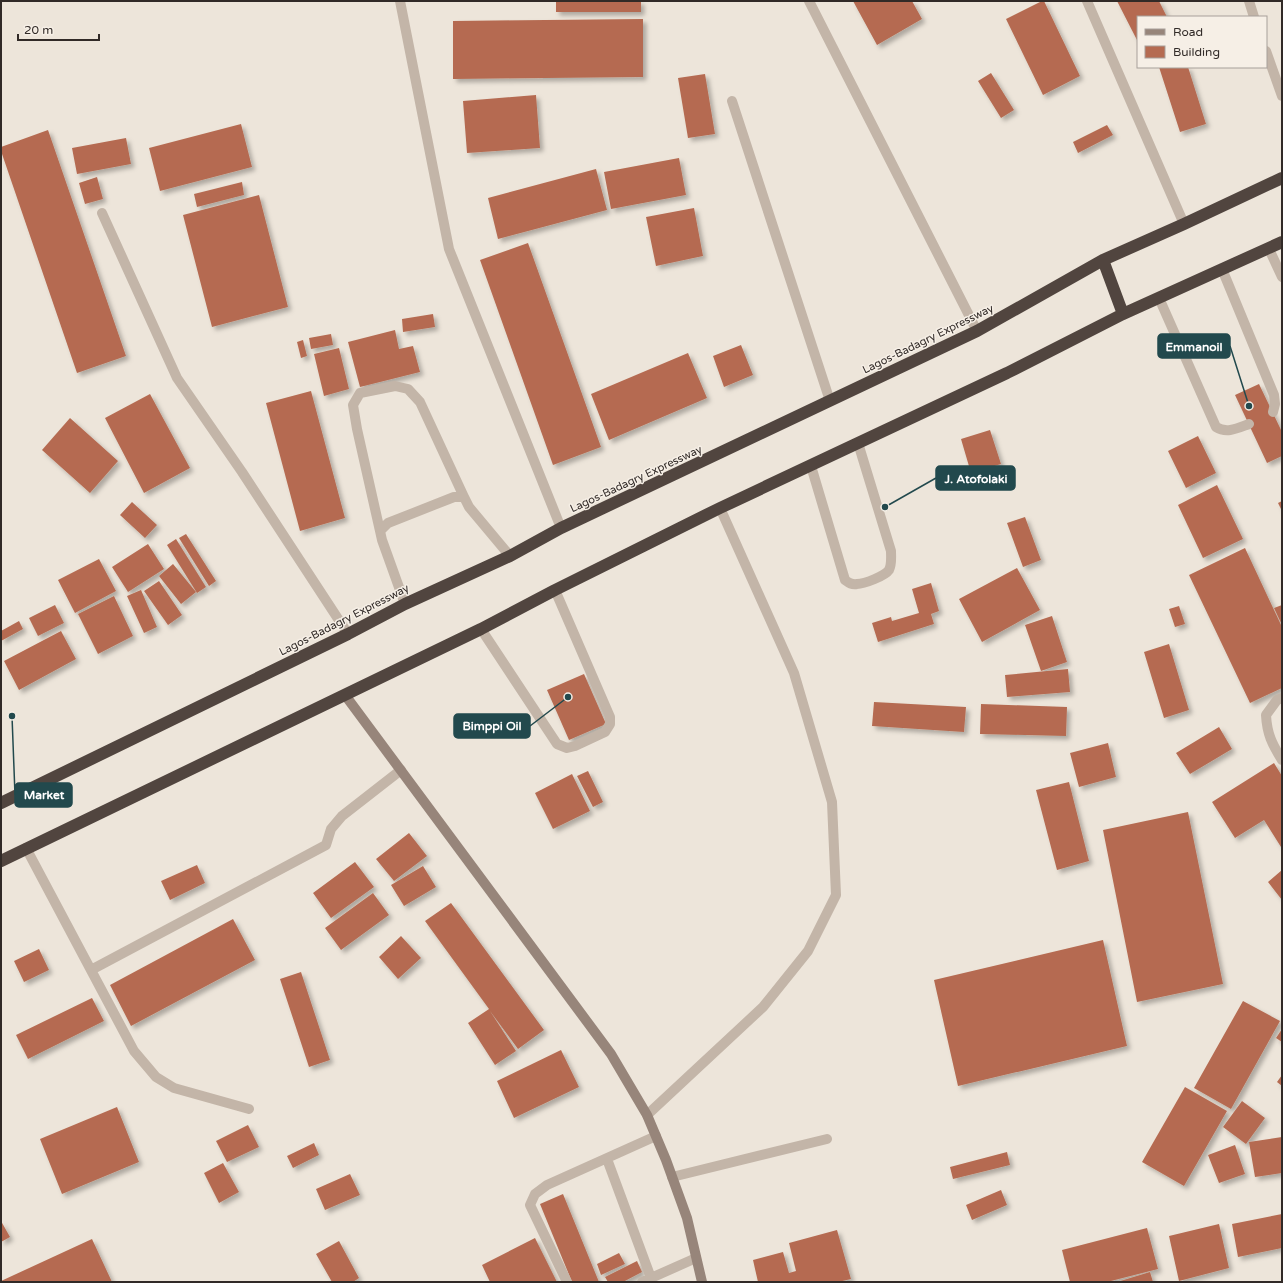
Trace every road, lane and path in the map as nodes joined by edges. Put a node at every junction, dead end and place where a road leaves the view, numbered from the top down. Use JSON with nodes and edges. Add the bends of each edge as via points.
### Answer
{"nodes":[{"id":1,"x":400,"y":1,"type":"edge"},
{"id":2,"x":809,"y":1,"type":"edge"},
{"id":3,"x":1087,"y":1,"type":"edge"},
{"id":4,"x":1249,"y":1,"type":"edge"},
{"id":5,"x":1254,"y":16,"type":"edge"},
{"id":6,"x":1267,"y":53,"type":"edge"},
{"id":7,"x":1282,"y":96,"type":"edge"},
{"id":8,"x":732,"y":101,"type":"dead end"},
{"id":9,"x":1282,"y":178,"type":"edge"},
{"id":10,"x":102,"y":213,"type":"dead end"},
{"id":11,"x":1184,"y":224,"type":"junction"},
{"id":12,"x":1282,"y":242,"type":"edge"},
{"id":13,"x":1268,"y":249,"type":"junction"},
{"id":14,"x":1103,"y":260,"type":"junction"},
{"id":15,"x":1222,"y":270,"type":"junction"},
{"id":16,"x":1282,"y":277,"type":"edge"},
{"id":17,"x":1159,"y":298,"type":"junction"},
{"id":18,"x":1123,"y":314,"type":"junction"},
{"id":19,"x":977,"y":331,"type":"junction"},
{"id":20,"x":830,"y":401,"type":"junction"},
{"id":21,"x":1273,"y":412,"type":"dead end"},
{"id":22,"x":1249,"y":424,"type":"dead end"},
{"id":23,"x":858,"y":443,"type":"junction"},
{"id":24,"x":811,"y":466,"type":"junction"},
{"id":25,"x":464,"y":497,"type":"junction"},
{"id":26,"x":720,"y":508,"type":"junction"},
{"id":27,"x":561,"y":528,"type":"junction"},
{"id":28,"x":380,"y":531,"type":"junction"},
{"id":29,"x":510,"y":556,"type":"junction"},
{"id":30,"x":555,"y":590,"type":"junction"},
{"id":31,"x":405,"y":604,"type":"junction"},
{"id":32,"x":481,"y":629,"type":"junction"},
{"id":33,"x":348,"y":634,"type":"junction"},
{"id":34,"x":345,"y":695,"type":"junction"},
{"id":35,"x":1282,"y":698,"type":"edge"},
{"id":36,"x":1282,"y":760,"type":"edge"},
{"id":37,"x":401,"y":770,"type":"junction"},
{"id":38,"x":1,"y":803,"type":"edge"},
{"id":39,"x":26,"y":848,"type":"junction"},
{"id":40,"x":1,"y":861,"type":"edge"},
{"id":41,"x":91,"y":970,"type":"junction"},
{"id":42,"x":249,"y":1109,"type":"dead end"},
{"id":43,"x":647,"y":1115,"type":"junction"},
{"id":44,"x":656,"y":1136,"type":"junction"},
{"id":45,"x":827,"y":1139,"type":"dead end"},
{"id":46,"x":607,"y":1159,"type":"junction"},
{"id":47,"x":672,"y":1177,"type":"junction"},
{"id":48,"x":696,"y":1258,"type":"junction"},
{"id":49,"x":647,"y":1280,"type":"edge"},
{"id":50,"x":567,"y":1282,"type":"edge"},
{"id":51,"x":702,"y":1282,"type":"edge"}],
"edges":[{"from":1,"to":27,"type":"street","via":[[449,249]]},
{"from":2,"to":19,"type":"street"},
{"from":3,"to":11,"type":"street"},
{"from":4,"to":5,"type":"street"},
{"from":6,"to":7,"type":"street"},
{"from":8,"to":20,"type":"street"},
{"from":9,"to":11,"type":"highway","name":"Lagos-Badagry Expressway"},
{"from":10,"to":33,"type":"street","via":[[177,378]]},
{"from":11,"to":14,"type":"highway","name":"Lagos-Badagry Expressway"},
{"from":12,"to":13,"type":"highway"},
{"from":13,"to":15,"type":"highway"},
{"from":13,"to":16,"type":"street"},
{"from":14,"to":18,"type":"highway"},
{"from":14,"to":19,"type":"highway","name":"Lagos-Badagry Expressway"},
{"from":15,"to":17,"type":"highway"},
{"from":15,"to":21,"type":"street","via":[[1274,395]]},
{"from":17,"to":18,"type":"highway"},
{"from":17,"to":22,"type":"street","via":[[1216,427],[1222,431],[1231,431]]},
{"from":18,"to":23,"type":"highway","via":[[1007,373]]},
{"from":19,"to":20,"type":"highway","name":"Lagos-Badagry Expressway"},
{"from":20,"to":27,"type":"highway","name":"Lagos-Badagry Expressway"},
{"from":23,"to":24,"type":"highway"},
{"from":23,"to":24,"type":"street","via":[[891,551],[889,569],[884,575],[858,584],[850,584],[845,580]]},
{"from":24,"to":26,"type":"highway"},
{"from":25,"to":28,"type":"street","via":[[454,497],[388,523]]},
{"from":25,"to":28,"type":"street","via":[[420,402],[408,389],[395,386],[360,393],[353,405]]},
{"from":25,"to":29,"type":"street","via":[[469,507]]},
{"from":26,"to":30,"type":"highway"},
{"from":26,"to":43,"type":"street","via":[[796,681],[832,802],[836,895],[808,951],[763,1008]]},
{"from":27,"to":29,"type":"highway","name":"Lagos-Badagry Expressway"},
{"from":28,"to":31,"type":"street"},
{"from":29,"to":31,"type":"highway","name":"Lagos-Badagry Expressway"},
{"from":30,"to":32,"type":"highway"},
{"from":30,"to":32,"type":"street","via":[[610,717],[610,724],[605,732],[567,748],[556,744]]},
{"from":31,"to":33,"type":"highway","name":"Lagos-Badagry Expressway"},
{"from":32,"to":34,"type":"highway"},
{"from":33,"to":38,"type":"highway","name":"Lagos-Badagry Expressway"},
{"from":34,"to":37,"type":"street"},
{"from":34,"to":39,"type":"highway"},
{"from":35,"to":36,"type":"street","via":[[1277,700],[1266,715],[1271,742]]},
{"from":37,"to":41,"type":"street","via":[[342,816],[331,829],[326,845]]},
{"from":37,"to":43,"type":"street","via":[[611,1054]]},
{"from":39,"to":40,"type":"highway"},
{"from":39,"to":41,"type":"street"},
{"from":41,"to":42,"type":"street","via":[[134,1051],[156,1077],[174,1088]]},
{"from":43,"to":44,"type":"street"},
{"from":44,"to":46,"type":"street"},
{"from":44,"to":47,"type":"street"},
{"from":45,"to":47,"type":"street"},
{"from":46,"to":49,"type":"street"},
{"from":46,"to":50,"type":"street","via":[[547,1185],[535,1194],[530,1205]]},
{"from":47,"to":48,"type":"street","via":[[687,1218]]},
{"from":48,"to":49,"type":"street"},
{"from":48,"to":51,"type":"street"}]}
